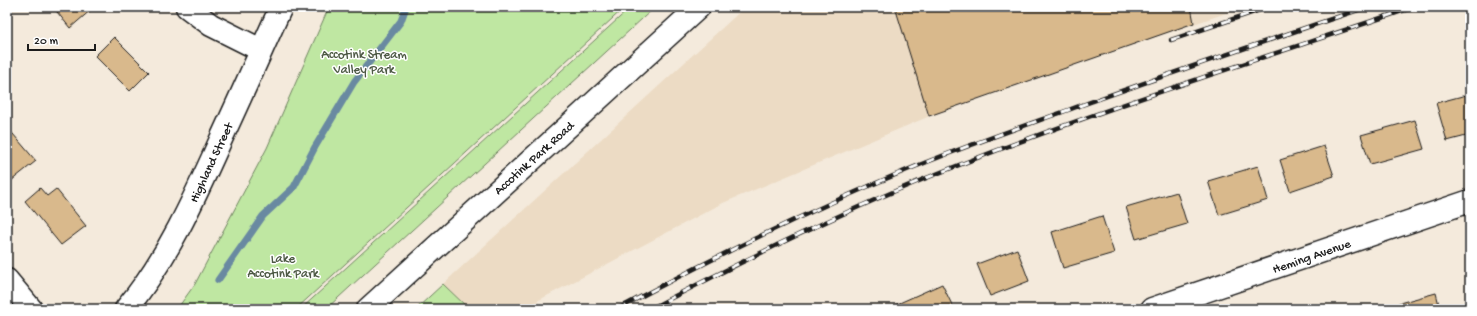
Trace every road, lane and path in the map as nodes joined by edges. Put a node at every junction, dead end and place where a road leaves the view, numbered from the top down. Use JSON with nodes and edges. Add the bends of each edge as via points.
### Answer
{"nodes":[{"id":1,"x":187,"y":7,"type":"edge"},
{"id":2,"x":281,"y":7,"type":"edge"},
{"id":3,"x":699,"y":7,"type":"edge"},
{"id":4,"x":261,"y":50,"type":"junction"},
{"id":5,"x":1470,"y":201,"type":"edge"},
{"id":6,"x":7,"y":280,"type":"edge"},
{"id":7,"x":30,"y":309,"type":"edge"},
{"id":8,"x":126,"y":309,"type":"edge"},
{"id":9,"x":368,"y":309,"type":"edge"},
{"id":10,"x":1152,"y":309,"type":"edge"}],
"edges":[{"from":1,"to":4,"type":"street","via":[[211,25]]},
{"from":2,"to":4,"type":"street","name":"Highland Street"},
{"from":3,"to":9,"type":"street","name":"Accotink Park Road"},
{"from":4,"to":8,"type":"street","name":"Highland Street","via":[[203,180],[171,243]]},
{"from":5,"to":10,"type":"street","name":"Heming Avenue"},
{"from":6,"to":7,"type":"street"}]}
